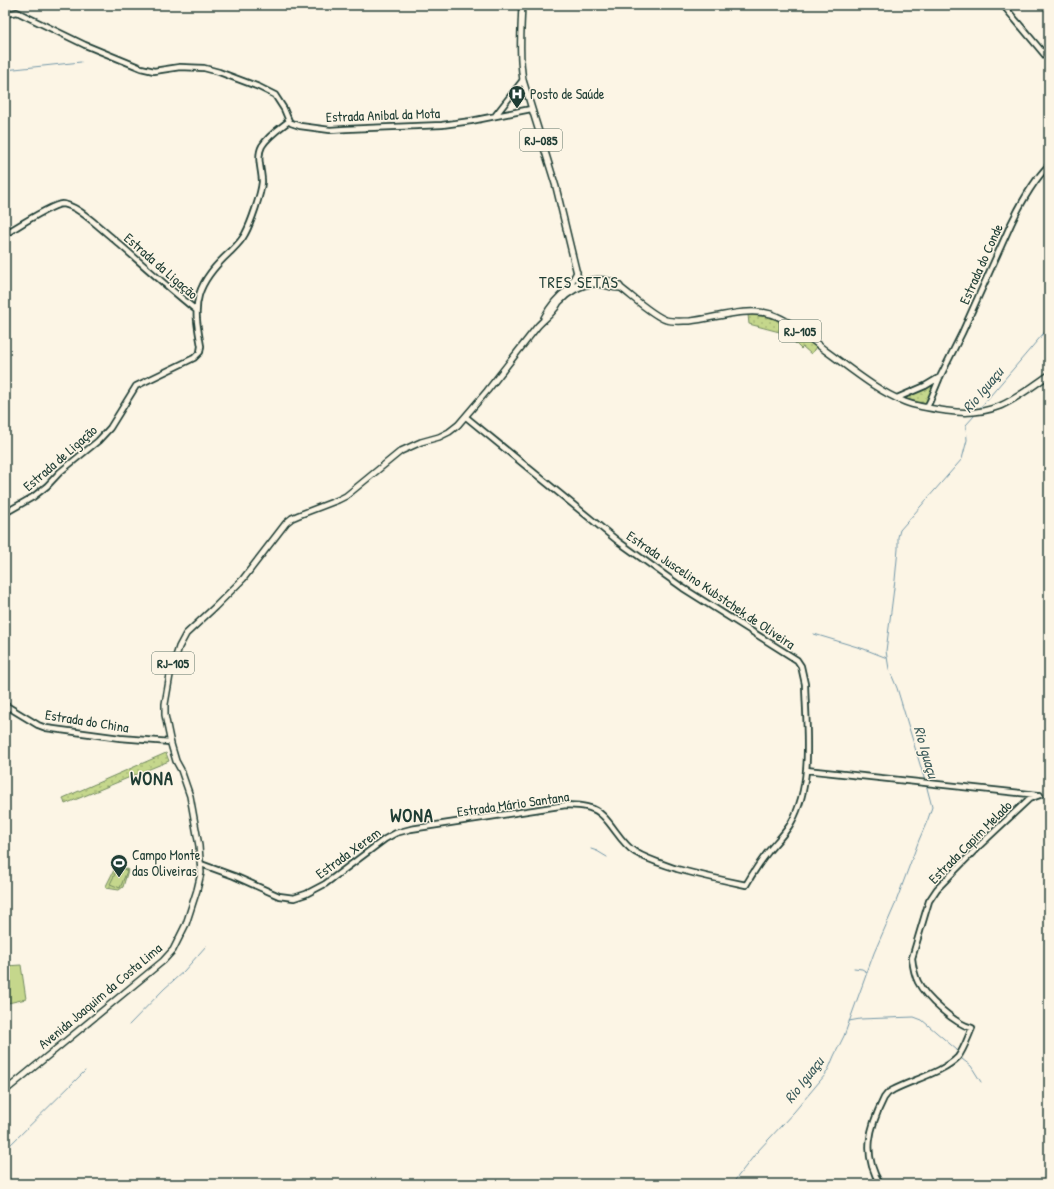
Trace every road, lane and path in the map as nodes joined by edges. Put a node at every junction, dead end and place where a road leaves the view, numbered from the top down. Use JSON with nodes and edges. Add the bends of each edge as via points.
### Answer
{"nodes":[{"id":1,"x":522,"y":5,"type":"edge"},
{"id":2,"x":1003,"y":5,"type":"edge"},
{"id":3,"x":5,"y":14,"type":"edge"},
{"id":4,"x":1049,"y":60,"type":"edge"},
{"id":5,"x":523,"y":80,"type":"junction"},
{"id":6,"x":531,"y":109,"type":"junction"},
{"id":7,"x":495,"y":116,"type":"junction"},
{"id":8,"x":289,"y":121,"type":"junction"},
{"id":9,"x":1049,"y":165,"type":"edge"},
{"id":10,"x":5,"y":234,"type":"edge"},
{"id":11,"x":577,"y":272,"type":"junction"},
{"id":12,"x":579,"y":282,"type":"junction"},
{"id":13,"x":590,"y":282,"type":"junction"},
{"id":14,"x":571,"y":289,"type":"junction"},
{"id":15,"x":196,"y":310,"type":"junction"},
{"id":16,"x":1049,"y":375,"type":"edge"},
{"id":17,"x":940,"y":377,"type":"junction"},
{"id":18,"x":897,"y":398,"type":"junction"},
{"id":19,"x":926,"y":408,"type":"junction"},
{"id":20,"x":466,"y":417,"type":"junction"},
{"id":21,"x":5,"y":513,"type":"edge"},
{"id":22,"x":5,"y":704,"type":"edge"},
{"id":23,"x":170,"y":742,"type":"junction"},
{"id":24,"x":806,"y":770,"type":"junction"},
{"id":25,"x":814,"y":771,"type":"junction"},
{"id":26,"x":805,"y":777,"type":"junction"},
{"id":27,"x":403,"y":830,"type":"joint"},
{"id":28,"x":201,"y":864,"type":"junction"},
{"id":29,"x":746,"y":884,"type":"joint"},
{"id":30,"x":5,"y":1091,"type":"edge"},
{"id":31,"x":880,"y":1184,"type":"edge"}],
"edges":[{"from":1,"to":5,"type":"main road","number":"RJ-085","via":[[520,65]]},
{"from":2,"to":4,"type":"street"},
{"from":3,"to":8,"type":"street","via":[[17,12],[85,45],[141,68],[154,70],[198,67],[226,75],[275,94]]},
{"from":5,"to":6,"type":"main road","number":"RJ-085"},
{"from":5,"to":7,"type":"street"},
{"from":6,"to":7,"type":"street","name":"Estrada Anibal da Mota"},
{"from":6,"to":11,"type":"main road","number":"RJ-085","via":[[556,187]]},
{"from":7,"to":8,"type":"street","name":"Estrada Anibal da Mota","via":[[442,125],[330,130],[300,126]]},
{"from":8,"to":15,"type":"street","name":"Estrada da Ligação","via":[[262,147],[259,158],[261,184],[247,230],[239,243],[208,276],[201,289]]},
{"from":9,"to":17,"type":"street","name":"Estrada do Conde","via":[[1018,209]]},
{"from":10,"to":15,"type":"street","name":"Estrada da Ligação","via":[[57,205],[70,206],[82,213]]},
{"from":11,"to":12,"type":"main road","number":"RJ-085"},
{"from":11,"to":13,"type":"main road"},
{"from":11,"to":14,"type":"main road"},
{"from":12,"to":13,"type":"main road"},
{"from":12,"to":14,"type":"main road"},
{"from":13,"to":14,"type":"main road","name":"Avenida Joaquim da Costa Lima","number":"RJ-105"},
{"from":13,"to":18,"type":"main road","name":"Avenida Joaquim da Costa Lima","number":"RJ-105","via":[[621,288],[665,320],[702,320],[746,312],[772,315],[784,320],[852,370]]},
{"from":14,"to":20,"type":"main road","name":"Avenida Joaquim da Costa Lima","number":"RJ-105"},
{"from":15,"to":21,"type":"street","name":"Estrada de Ligação","via":[[201,346],[198,355],[136,386],[110,428],[98,441],[33,497]]},
{"from":16,"to":19,"type":"main road","name":"Avenida Joaquim da Costa Lima","number":"RJ-105","via":[[1009,402],[975,413]]},
{"from":17,"to":18,"type":"street"},
{"from":17,"to":19,"type":"street","name":"Estrada do Conde"},
{"from":18,"to":19,"type":"main road","name":"Avenida Joaquim da Costa Lima","number":"RJ-105"},
{"from":20,"to":23,"type":"main road","name":"Avenida Joaquim da Costa Lima","number":"RJ-105","via":[[449,432],[401,451],[346,496],[299,514],[286,523],[243,579],[186,634],[182,641],[171,671],[165,704]]},
{"from":20,"to":24,"type":"street","name":"Estrada Juscelino Kubstchek de Oliveira","via":[[619,542],[683,588],[799,662],[805,684]]},
{"from":22,"to":23,"type":"street","name":"Estrada do China","via":[[46,728]]},
{"from":23,"to":28,"type":"main road","name":"Avenida Joaquim da Costa Lima","number":"RJ-105","via":[[190,796]]},
{"from":24,"to":25,"type":"street"},
{"from":24,"to":26,"type":"street","name":"Estrada Juscelino Kubstchek de Oliveira"},
{"from":25,"to":26,"type":"street"},
{"from":25,"to":31,"type":"street","name":"Estrada Capim Melado","via":[[1040,795],[1029,799],[975,850],[937,888],[929,901],[914,952],[913,967],[919,984],[944,1012],[959,1023],[972,1028],[959,1055],[948,1064],[893,1090],[884,1098],[868,1151],[872,1170]]},
{"from":26,"to":29,"type":"street","name":"Estrada Juscelino Kubstchek de Oliveira","via":[[791,824]]},
{"from":27,"to":28,"type":"street","name":"Estrada Xerem","via":[[385,839],[325,884],[299,897],[279,896]]},
{"from":27,"to":29,"type":"street","name":"Estrada Mário Santana","via":[[561,806],[583,806],[601,814],[633,852],[685,871]]},
{"from":28,"to":30,"type":"main road","name":"Avenida Joaquim da Costa Lima","number":"RJ-105","via":[[200,879],[186,924],[169,956]]}]}
